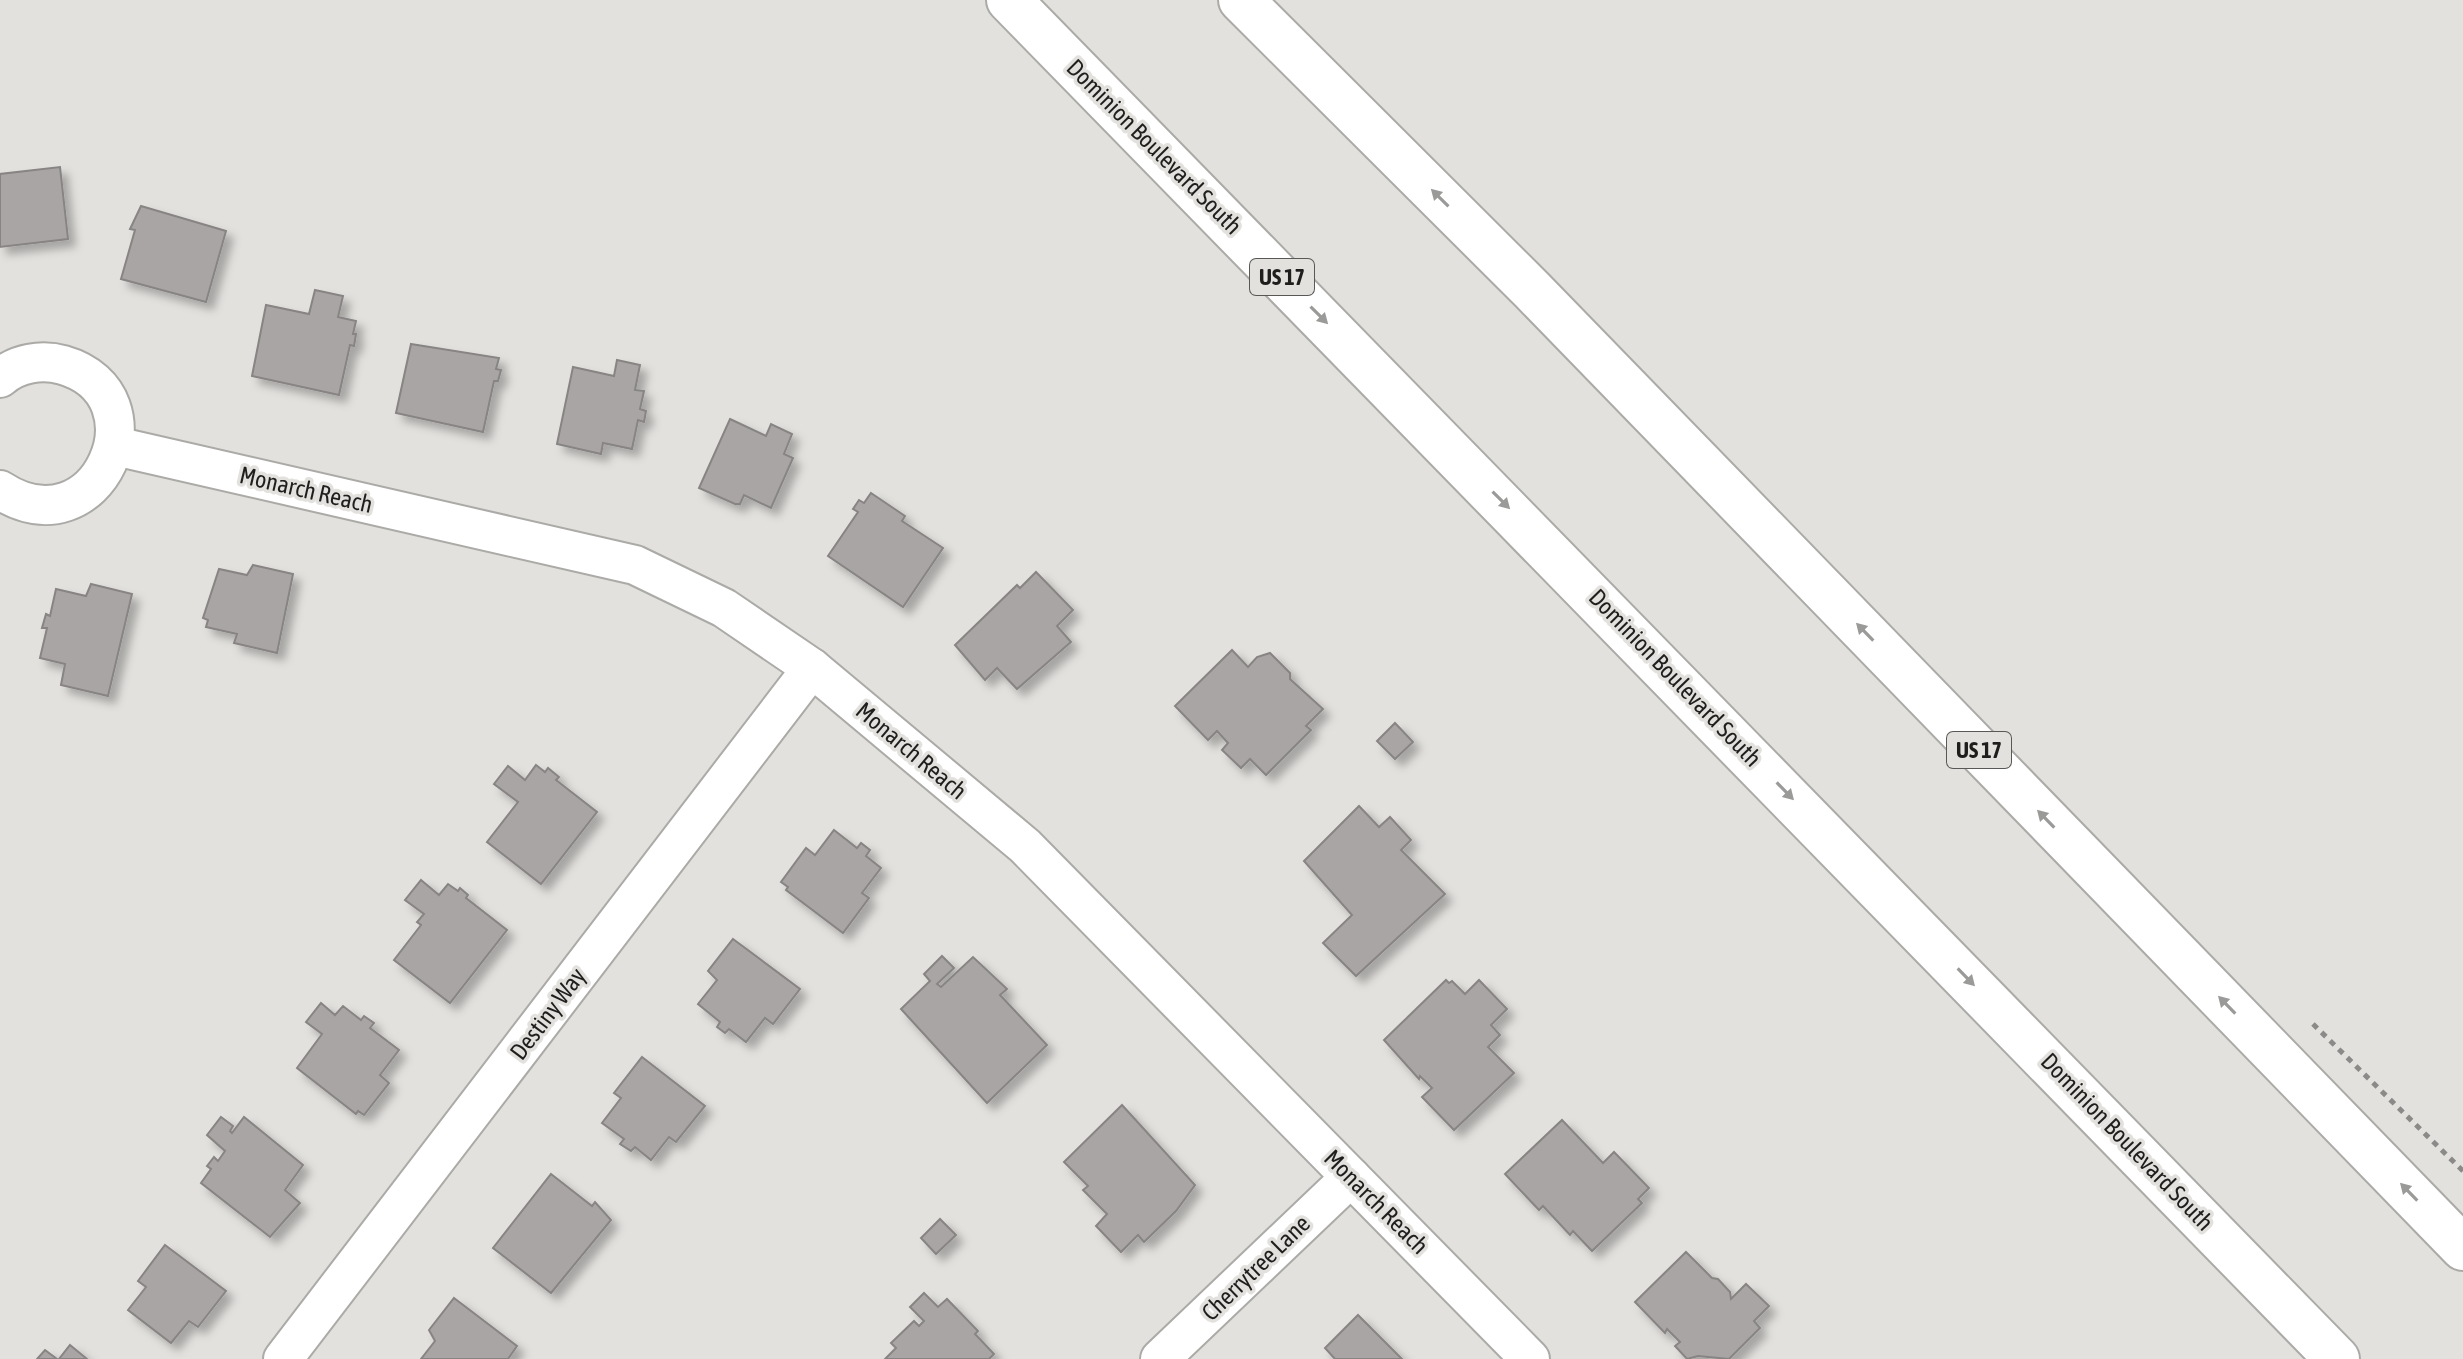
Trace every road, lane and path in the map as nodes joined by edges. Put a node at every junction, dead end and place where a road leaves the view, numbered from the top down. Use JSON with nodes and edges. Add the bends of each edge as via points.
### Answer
{"nodes":[{"id":1,"x":1009,"y":0,"type":"edge"},
{"id":2,"x":1241,"y":0,"type":"edge"},
{"id":3,"x":0,"y":378,"type":"edge"},
{"id":4,"x":115,"y":446,"type":"junction"},
{"id":5,"x":0,"y":490,"type":"edge"},
{"id":6,"x":812,"y":668,"type":"junction"},
{"id":7,"x":2156,"y":1172,"type":"junction"},
{"id":8,"x":1351,"y":1177,"type":"junction"},
{"id":9,"x":2463,"y":1248,"type":"edge"},
{"id":10,"x":283,"y":1359,"type":"edge"},
{"id":11,"x":1160,"y":1359,"type":"edge"},
{"id":12,"x":1530,"y":1359,"type":"edge"},
{"id":13,"x":2310,"y":1359,"type":"edge"},
{"id":14,"x":2337,"y":1359,"type":"edge"}],
"edges":[{"from":1,"to":7,"type":"highway","name":"Dominion Boulevard South","number":"US 17","one_way":true},
{"from":9,"to":2,"type":"highway","number":"US 17","one_way":true,"via":[[1543,301]]},
{"from":3,"to":4,"type":"street","via":[[29,363],[75,368],[108,400]]},
{"from":4,"to":5,"type":"street","via":[[107,469],[91,488],[70,500],[47,506],[24,503]]},
{"from":4,"to":6,"type":"street","name":"Monarch Reach","via":[[635,565],[724,608]]},
{"from":6,"to":8,"type":"street","name":"Monarch Reach","via":[[1025,846]]},
{"from":6,"to":10,"type":"street","name":"Destiny Way"},
{"from":7,"to":13,"type":"highway"},
{"from":7,"to":14,"type":"highway","name":"Dominion Boulevard South","number":"US 17"},
{"from":8,"to":11,"type":"street","name":"Cherrytree Lane"},
{"from":8,"to":12,"type":"street","name":"Monarch Reach"}]}
